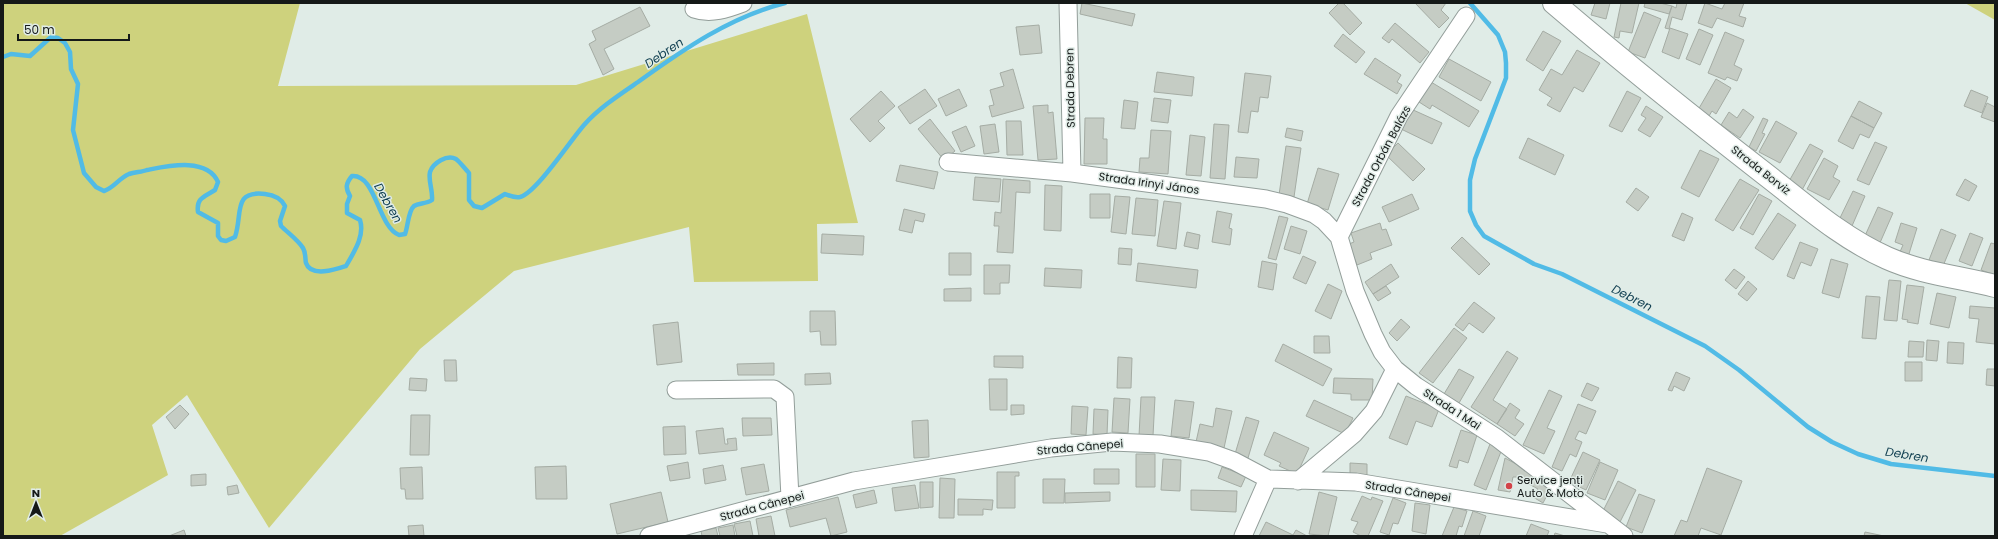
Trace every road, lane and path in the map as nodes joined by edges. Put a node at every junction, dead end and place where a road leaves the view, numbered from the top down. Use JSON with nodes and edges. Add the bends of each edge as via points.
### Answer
{"nodes":[{"id":1,"x":743,"y":3,"type":"edge"},
{"id":2,"x":1068,"y":3,"type":"edge"},
{"id":3,"x":1554,"y":3,"type":"edge"},
{"id":4,"x":694,"y":9,"type":"dead end"},
{"id":5,"x":1466,"y":16,"type":"dead end"},
{"id":6,"x":948,"y":162,"type":"dead end"},
{"id":7,"x":1072,"y":172,"type":"junction"},
{"id":8,"x":1339,"y":237,"type":"junction"},
{"id":9,"x":1995,"y":286,"type":"edge"},
{"id":10,"x":1395,"y":369,"type":"junction"},
{"id":11,"x":676,"y":390,"type":"dead end"},
{"id":12,"x":1268,"y":479,"type":"junction"},
{"id":13,"x":1298,"y":481,"type":"junction"},
{"id":14,"x":790,"y":498,"type":"junction"},
{"id":15,"x":1606,"y":524,"type":"junction"},
{"id":16,"x":649,"y":536,"type":"edge"},
{"id":17,"x":1242,"y":536,"type":"edge"},
{"id":18,"x":1624,"y":536,"type":"edge"}],
"edges":[{"from":1,"to":4,"type":"street","via":[[723,10],[702,12]]},
{"from":2,"to":7,"type":"street","name":"Strada Debren"},
{"from":3,"to":9,"type":"main road","name":"Strada Borviz","via":[[1741,155],[1814,212],[1867,248],[1888,259]]},
{"from":5,"to":8,"type":"street","name":"Strada Orbán Balázs","via":[[1399,116]]},
{"from":6,"to":7,"type":"street","name":"Strada Irinyi János"},
{"from":7,"to":8,"type":"street","name":"Strada Irinyi János","via":[[1287,204],[1314,214]]},
{"from":8,"to":10,"type":"street","name":"Strada 1 Mai","via":[[1355,291],[1373,334]]},
{"from":10,"to":13,"type":"street","via":[[1374,411],[1354,434]]},
{"from":10,"to":15,"type":"street","name":"Strada 1 Mai","via":[[1416,386],[1497,438]]},
{"from":11,"to":14,"type":"street","via":[[774,389],[780,392],[785,397]]},
{"from":12,"to":13,"type":"street","name":"Strada Cânepei"},
{"from":12,"to":14,"type":"street","name":"Strada Cânepei","via":[[1234,461],[1209,452],[1160,444],[1112,442],[1051,448],[854,481]]},
{"from":12,"to":17,"type":"street"},
{"from":13,"to":15,"type":"street","name":"Strada Cânepei","via":[[1331,480],[1363,483]]},
{"from":14,"to":16,"type":"street","name":"Strada Cânepei"},
{"from":15,"to":18,"type":"street","name":"Strada 1 Mai"}]}
